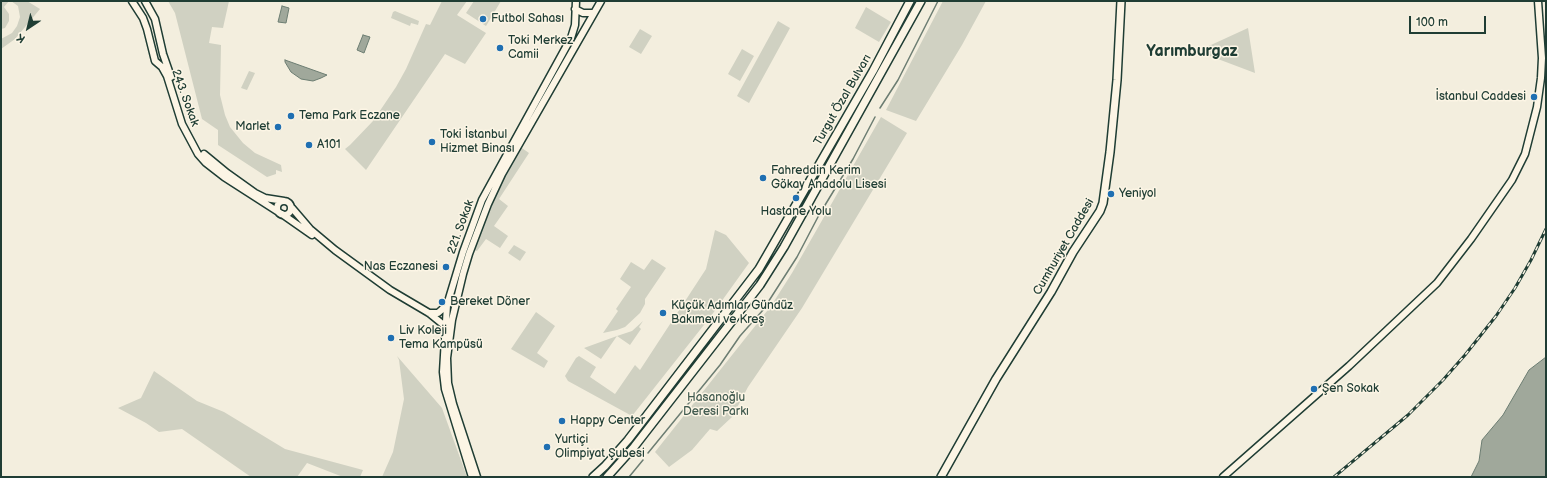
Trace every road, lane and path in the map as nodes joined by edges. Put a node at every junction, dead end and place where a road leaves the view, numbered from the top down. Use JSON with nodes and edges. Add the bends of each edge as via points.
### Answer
{"nodes":[{"id":1,"x":132,"y":1,"type":"edge"},
{"id":2,"x":146,"y":1,"type":"edge"},
{"id":3,"x":576,"y":1,"type":"edge"},
{"id":4,"x":910,"y":1,"type":"edge"},
{"id":5,"x":921,"y":1,"type":"edge"},
{"id":6,"x":1121,"y":1,"type":"edge"},
{"id":7,"x":1538,"y":1,"type":"edge"},
{"id":8,"x":600,"y":2,"type":"edge"},
{"id":9,"x":575,"y":8,"type":"junction"},
{"id":10,"x":594,"y":13,"type":"junction"},
{"id":11,"x":284,"y":200,"type":"junction"},
{"id":12,"x":292,"y":208,"type":"junction"},
{"id":13,"x":281,"y":214,"type":"junction"},
{"id":14,"x":335,"y":250,"type":"junction"},
{"id":15,"x":447,"y":305,"type":"junction"},
{"id":16,"x":428,"y":313,"type":"junction"},
{"id":17,"x":445,"y":326,"type":"junction"},
{"id":18,"x":628,"y":440,"type":"junction"},
{"id":19,"x":634,"y":447,"type":"junction"},
{"id":20,"x":472,"y":477,"type":"edge"},
{"id":21,"x":477,"y":477,"type":"edge"},
{"id":22,"x":593,"y":477,"type":"edge"},
{"id":23,"x":607,"y":477,"type":"edge"},
{"id":24,"x":941,"y":477,"type":"edge"},
{"id":25,"x":1223,"y":477,"type":"edge"}],
"edges":[{"from":1,"to":13,"type":"street","name":"243. Sokak","via":[[145,24],[155,61],[167,76],[182,124],[198,154],[224,177]]},
{"from":2,"to":11,"type":"street","name":"243. Sokak","via":[[158,27],[163,54],[186,126],[203,153],[222,170],[256,193],[265,198]]},
{"from":3,"to":9,"type":"street","name":"221. Sokak"},
{"from":4,"to":18,"type":"main road","name":"Turgut Özal Bulvarı","via":[[873,71],[759,269]]},
{"from":5,"to":19,"type":"main road","name":"Turgut Özal Bulvarı","via":[[784,247],[760,285]]},
{"from":6,"to":24,"type":"main road","name":"Cumhuriyet Caddesi","via":[[1110,152],[1100,211],[996,379]]},
{"from":7,"to":25,"type":"street","via":[[1542,58],[1537,107],[1524,154],[1512,180],[1437,282],[1349,366]]},
{"from":8,"to":10,"type":"street","name":"221. Sokak"},
{"from":9,"to":10,"type":"street","via":[[583,14]]},
{"from":9,"to":15,"type":"street","name":"221. Sokak","via":[[575,26],[571,38],[482,200]]},
{"from":10,"to":21,"type":"street","name":"221. Sokak","via":[[502,174],[488,204],[463,274],[452,320],[447,358],[448,383]]},
{"from":11,"to":12,"type":"street","via":[[289,202]]},
{"from":11,"to":13,"type":"street","via":[[278,204]]},
{"from":12,"to":13,"type":"street","via":[[288,213]]},
{"from":12,"to":14,"type":"street","name":"243. Sokak","via":[[310,229]]},
{"from":13,"to":14,"type":"street","name":"243. Sokak"},
{"from":14,"to":16,"type":"street","name":"243. Sokak","via":[[390,290]]},
{"from":15,"to":16,"type":"street","via":[[438,313]]},
{"from":15,"to":17,"type":"street","name":"221. Sokak"},
{"from":16,"to":17,"type":"street","name":"243. Sokak"},
{"from":17,"to":20,"type":"street","name":"221. Sokak","via":[[445,389]]},
{"from":18,"to":19,"type":"main road"},
{"from":18,"to":22,"type":"main road","name":"Turgut Özal Bulvarı"},
{"from":19,"to":23,"type":"main road","name":"Turgut Özal Bulvarı"}]}
